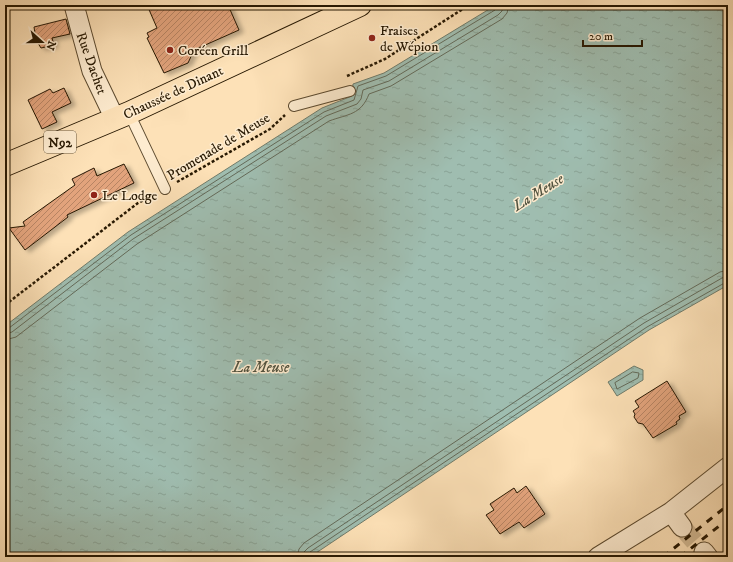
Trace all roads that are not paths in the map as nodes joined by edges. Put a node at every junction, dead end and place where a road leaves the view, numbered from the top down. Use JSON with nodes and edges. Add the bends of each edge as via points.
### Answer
{"nodes":[{"id":1,"x":74,"y":5,"type":"edge"},
{"id":2,"x":360,"y":5,"type":"edge"},
{"id":3,"x":350,"y":91,"type":"dead end"},
{"id":4,"x":294,"y":106,"type":"road end"},
{"id":5,"x":122,"y":116,"type":"junction"},
{"id":6,"x":5,"y":165,"type":"edge"},
{"id":7,"x":165,"y":190,"type":"road end"},
{"id":8,"x":728,"y":468,"type":"edge"},
{"id":9,"x":671,"y":512,"type":"junction"},
{"id":10,"x":682,"y":527,"type":"tunnel mouth"},
{"id":11,"x":598,"y":557,"type":"edge"}],
"edges":[{"from":1,"to":5,"type":"street","name":"Rue Dachet","via":[[92,71]]},
{"from":2,"to":5,"type":"main road","name":"Chaussée de Dinant","number":"N92"},
{"from":3,"to":4,"type":"lane"},
{"from":5,"to":6,"type":"main road","name":"Chaussée de Dinant","number":"N92"},
{"from":5,"to":7,"type":"lane"},
{"from":8,"to":9,"type":"street"},
{"from":9,"to":10,"type":"street"},
{"from":9,"to":11,"type":"street"}]}
